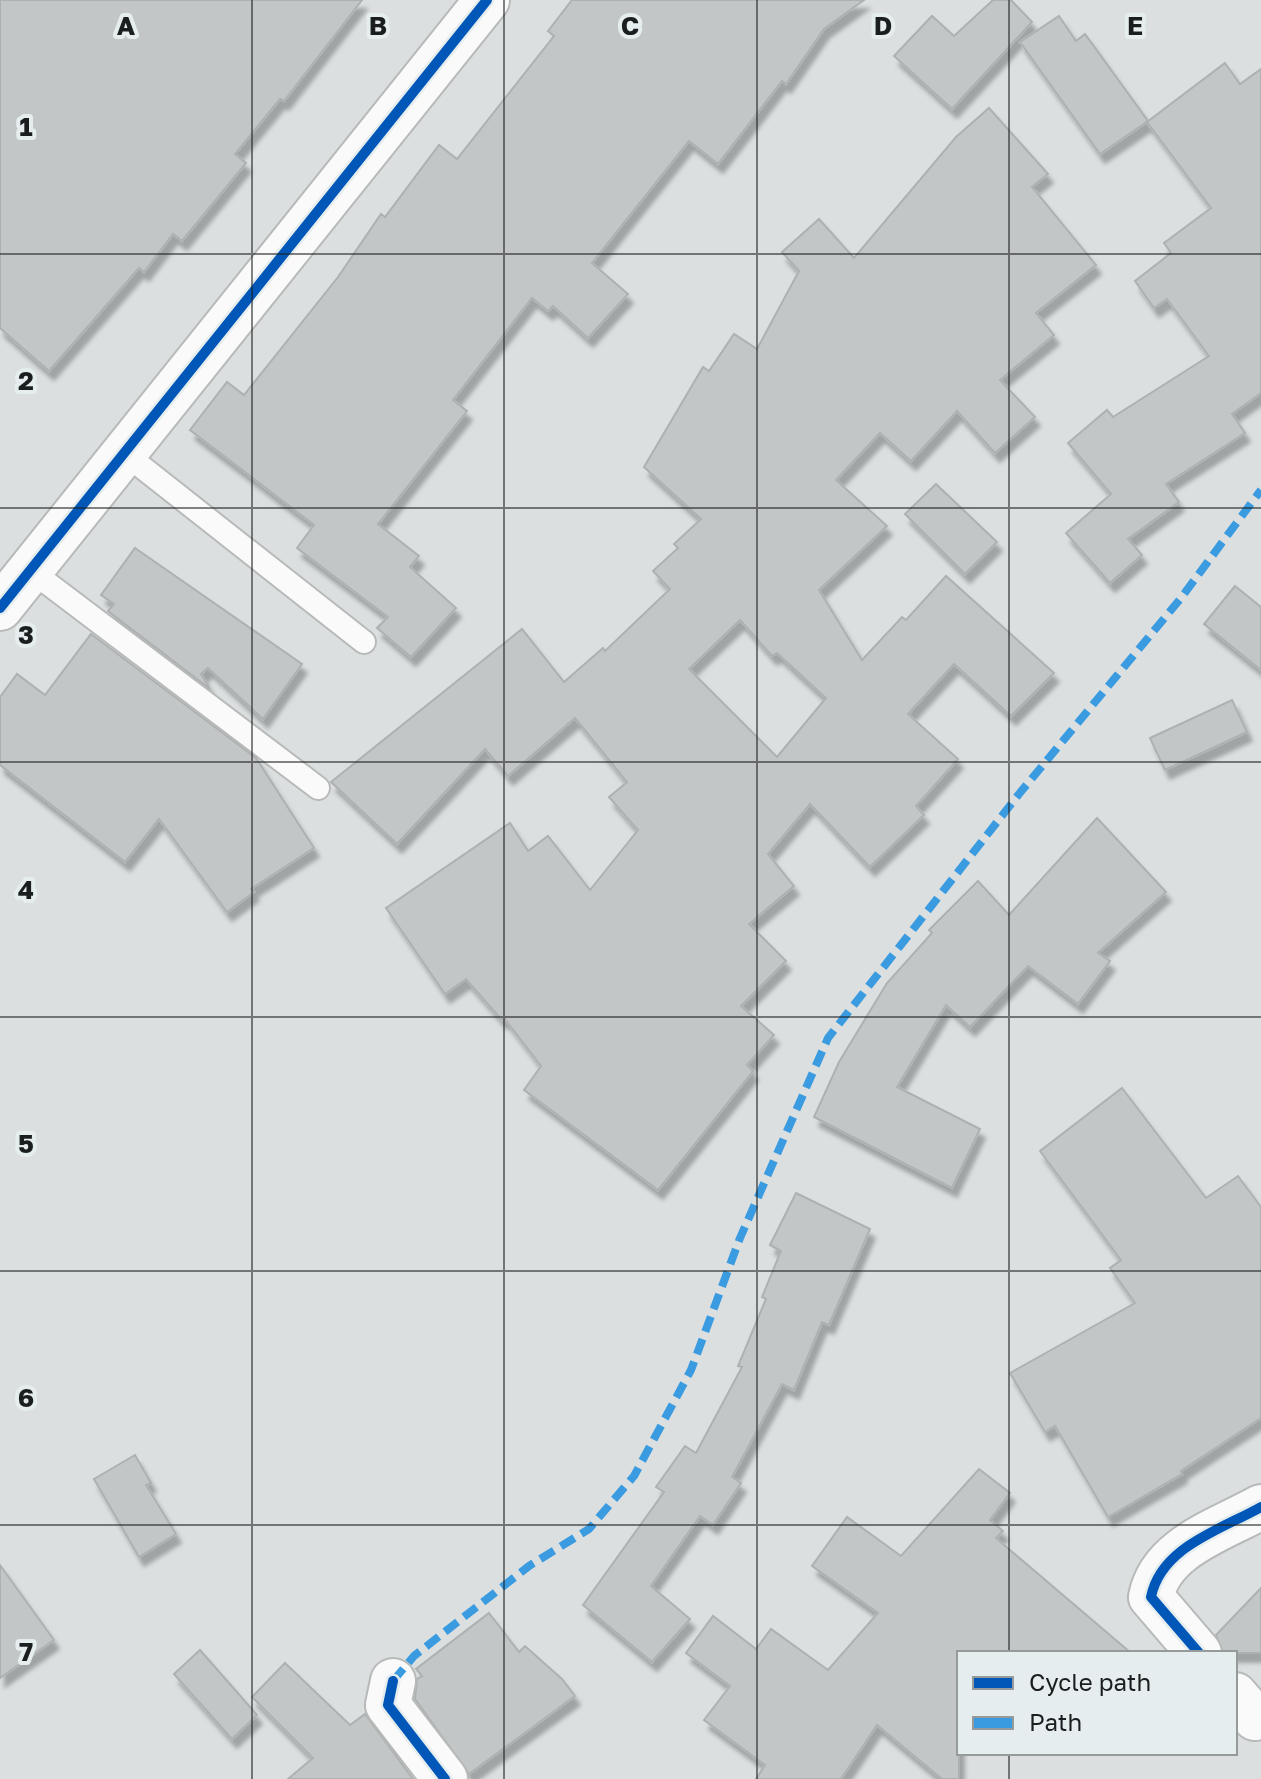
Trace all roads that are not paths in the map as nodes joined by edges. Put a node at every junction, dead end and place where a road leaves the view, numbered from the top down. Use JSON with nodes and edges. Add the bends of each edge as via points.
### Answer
{"nodes":[{"id":1,"x":487,"y":0,"type":"edge"},
{"id":2,"x":124,"y":453,"type":"junction"},
{"id":3,"x":30,"y":570,"type":"junction"},
{"id":4,"x":0,"y":608,"type":"edge"},
{"id":5,"x":364,"y":642,"type":"dead end"},
{"id":6,"x":318,"y":788,"type":"dead end"},
{"id":7,"x":1261,"y":1507,"type":"edge"},
{"id":8,"x":1197,"y":1651,"type":"edge"},
{"id":9,"x":393,"y":1681,"type":"dead end"},
{"id":10,"x":445,"y":1779,"type":"edge"}],
"edges":[{"from":1,"to":2,"type":"street"},
{"from":2,"to":3,"type":"street"},
{"from":2,"to":5,"type":"lane"},
{"from":3,"to":4,"type":"street"},
{"from":3,"to":6,"type":"lane"},
{"from":7,"to":8,"type":"street","via":[[1173,1556],[1155,1576],[1151,1597]]},
{"from":9,"to":10,"type":"street","via":[[388,1705]]}]}
